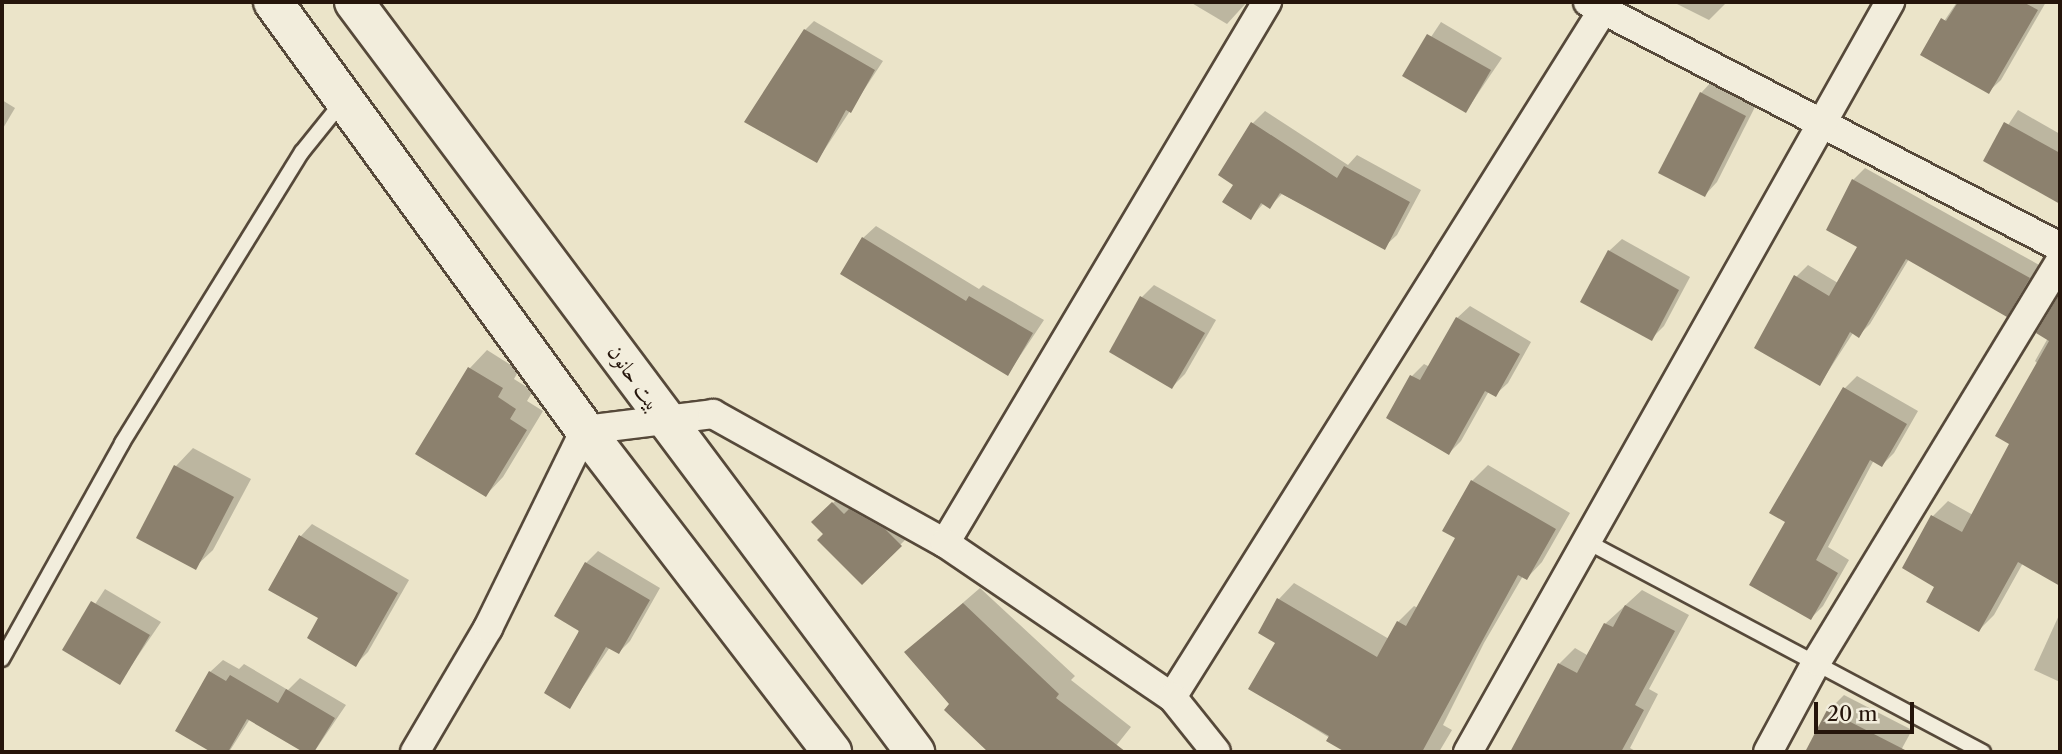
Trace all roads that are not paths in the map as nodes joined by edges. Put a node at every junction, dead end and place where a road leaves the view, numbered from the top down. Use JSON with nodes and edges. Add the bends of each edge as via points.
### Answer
{"nodes":[{"id":1,"x":273,"y":2,"type":"edge"},
{"id":2,"x":354,"y":2,"type":"edge"},
{"id":3,"x":1267,"y":2,"type":"edge"},
{"id":4,"x":1890,"y":2,"type":"edge"},
{"id":5,"x":1596,"y":6,"type":"edge"},
{"id":6,"x":346,"y":97,"type":"junction"},
{"id":7,"x":1821,"y":119,"type":"junction"},
{"id":8,"x":2060,"y":247,"type":"edge"},
{"id":9,"x":2060,"y":261,"type":"edge"},
{"id":10,"x":663,"y":420,"type":"junction"},
{"id":11,"x":585,"y":430,"type":"junction"},
{"id":12,"x":1584,"y":540,"type":"junction"},
{"id":13,"x":944,"y":543,"type":"junction"},
{"id":14,"x":2,"y":659,"type":"edge"},
{"id":15,"x":1817,"y":661,"type":"junction"},
{"id":16,"x":1172,"y":697,"type":"junction"},
{"id":17,"x":415,"y":752,"type":"edge"},
{"id":18,"x":832,"y":752,"type":"edge"},
{"id":19,"x":915,"y":752,"type":"edge"},
{"id":20,"x":1216,"y":752,"type":"edge"},
{"id":21,"x":1468,"y":752,"type":"edge"},
{"id":22,"x":1768,"y":752,"type":"edge"},
{"id":23,"x":1983,"y":752,"type":"edge"}],
"edges":[{"from":1,"to":6,"type":"main road"},
{"from":2,"to":10,"type":"main road","name":"بيت حانون","via":[[565,280]]},
{"from":3,"to":13,"type":"street"},
{"from":4,"to":7,"type":"street"},
{"from":5,"to":7,"type":"street"},
{"from":5,"to":16,"type":"street"},
{"from":6,"to":11,"type":"main road"},
{"from":6,"to":14,"type":"lane","via":[[302,152],[122,443]]},
{"from":7,"to":8,"type":"street"},
{"from":7,"to":12,"type":"street"},
{"from":9,"to":15,"type":"street"},
{"from":10,"to":11,"type":"street"},
{"from":10,"to":13,"type":"street","via":[[713,414]]},
{"from":10,"to":19,"type":"main road","name":"بيت حانون"},
{"from":11,"to":17,"type":"street","via":[[488,628]]},
{"from":11,"to":18,"type":"main road"},
{"from":12,"to":15,"type":"lane"},
{"from":12,"to":21,"type":"street"},
{"from":13,"to":16,"type":"street"},
{"from":15,"to":22,"type":"street"},
{"from":15,"to":23,"type":"lane"},
{"from":16,"to":20,"type":"street"}]}
